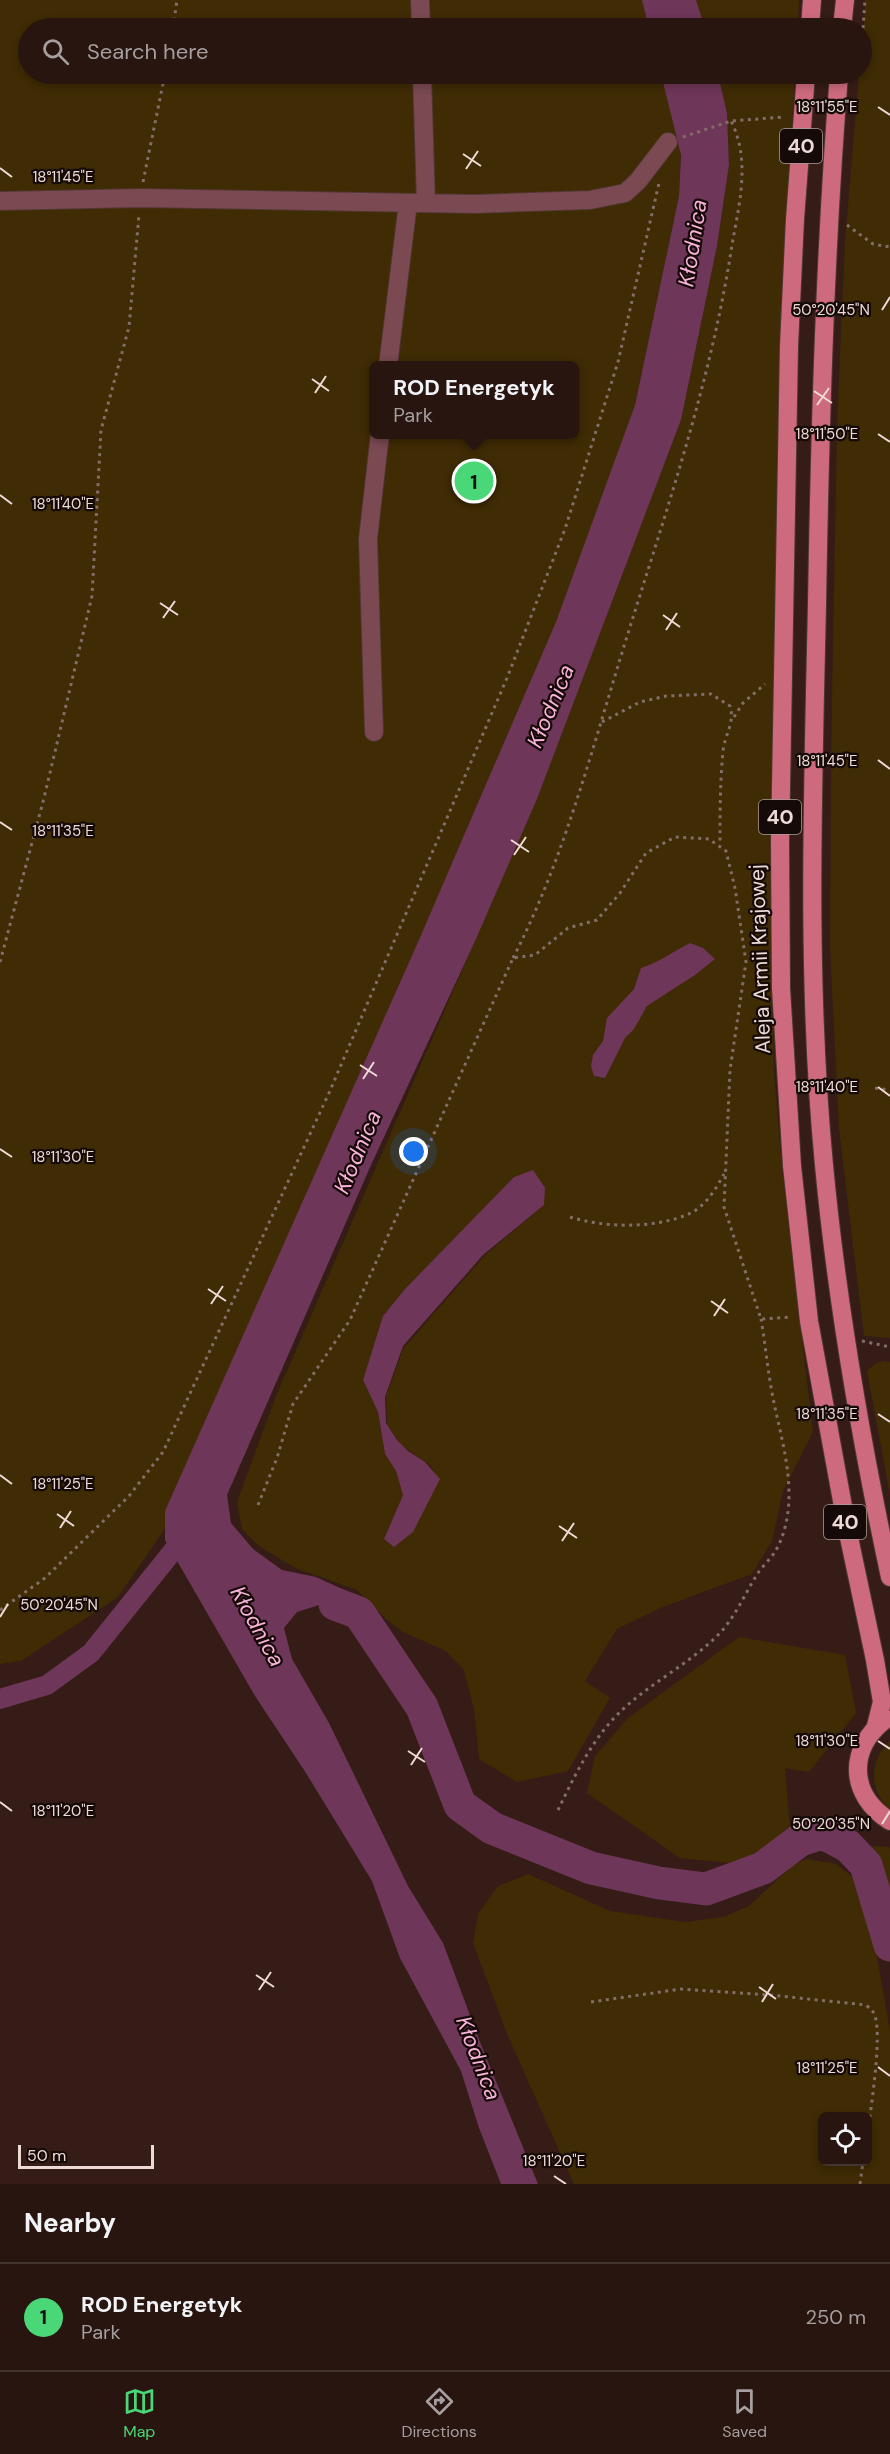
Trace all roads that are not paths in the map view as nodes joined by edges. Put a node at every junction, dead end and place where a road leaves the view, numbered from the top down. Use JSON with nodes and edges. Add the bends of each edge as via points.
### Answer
{"nodes":[{"id":1,"x":420,"y":0,"type":"edge"},
{"id":2,"x":812,"y":0,"type":"edge"},
{"id":3,"x":845,"y":0,"type":"edge"},
{"id":4,"x":421,"y":18,"type":"edge"},
{"id":5,"x":811,"y":18,"type":"edge"},
{"id":6,"x":843,"y":18,"type":"edge"},
{"id":7,"x":422,"y":84,"type":"edge"},
{"id":8,"x":805,"y":84,"type":"edge"},
{"id":9,"x":838,"y":84,"type":"edge"},
{"id":10,"x":668,"y":142,"type":"road end"},
{"id":11,"x":0,"y":201,"type":"edge"},
{"id":12,"x":417,"y":203,"type":"junction"},
{"id":13,"x":389,"y":361,"type":"edge"},
{"id":14,"x":380,"y":439,"type":"edge"},
{"id":15,"x":374,"y":732,"type":"dead end"},
{"id":16,"x":890,"y":1577,"type":"edge"},
{"id":17,"x":883,"y":1722,"type":"edge"},
{"id":18,"x":890,"y":1821,"type":"edge"}],
"edges":[{"from":1,"to":4,"type":"lane"},
{"from":2,"to":5,"type":"main road"},
{"from":3,"to":6,"type":"main road"},
{"from":7,"to":12,"type":"lane"},
{"from":8,"to":17,"type":"main road","name":"Aleja Armii Krajowej","number":"40","via":[[790,335],[782,674],[781,988],[792,1166],[809,1321],[875,1660]]},
{"from":9,"to":16,"type":"main road","number":"40","via":[[822,350],[814,989],[824,1164],[843,1322]]},
{"from":10,"to":12,"type":"lane","via":[[625,193],[591,200]]},
{"from":11,"to":12,"type":"lane","via":[[140,198]]},
{"from":12,"to":13,"type":"lane"},
{"from":14,"to":15,"type":"lane","via":[[368,539]]},
{"from":17,"to":18,"type":"main road","number":"40","via":[[867,1737],[861,1750],[858,1778],[870,1804]]}]}
